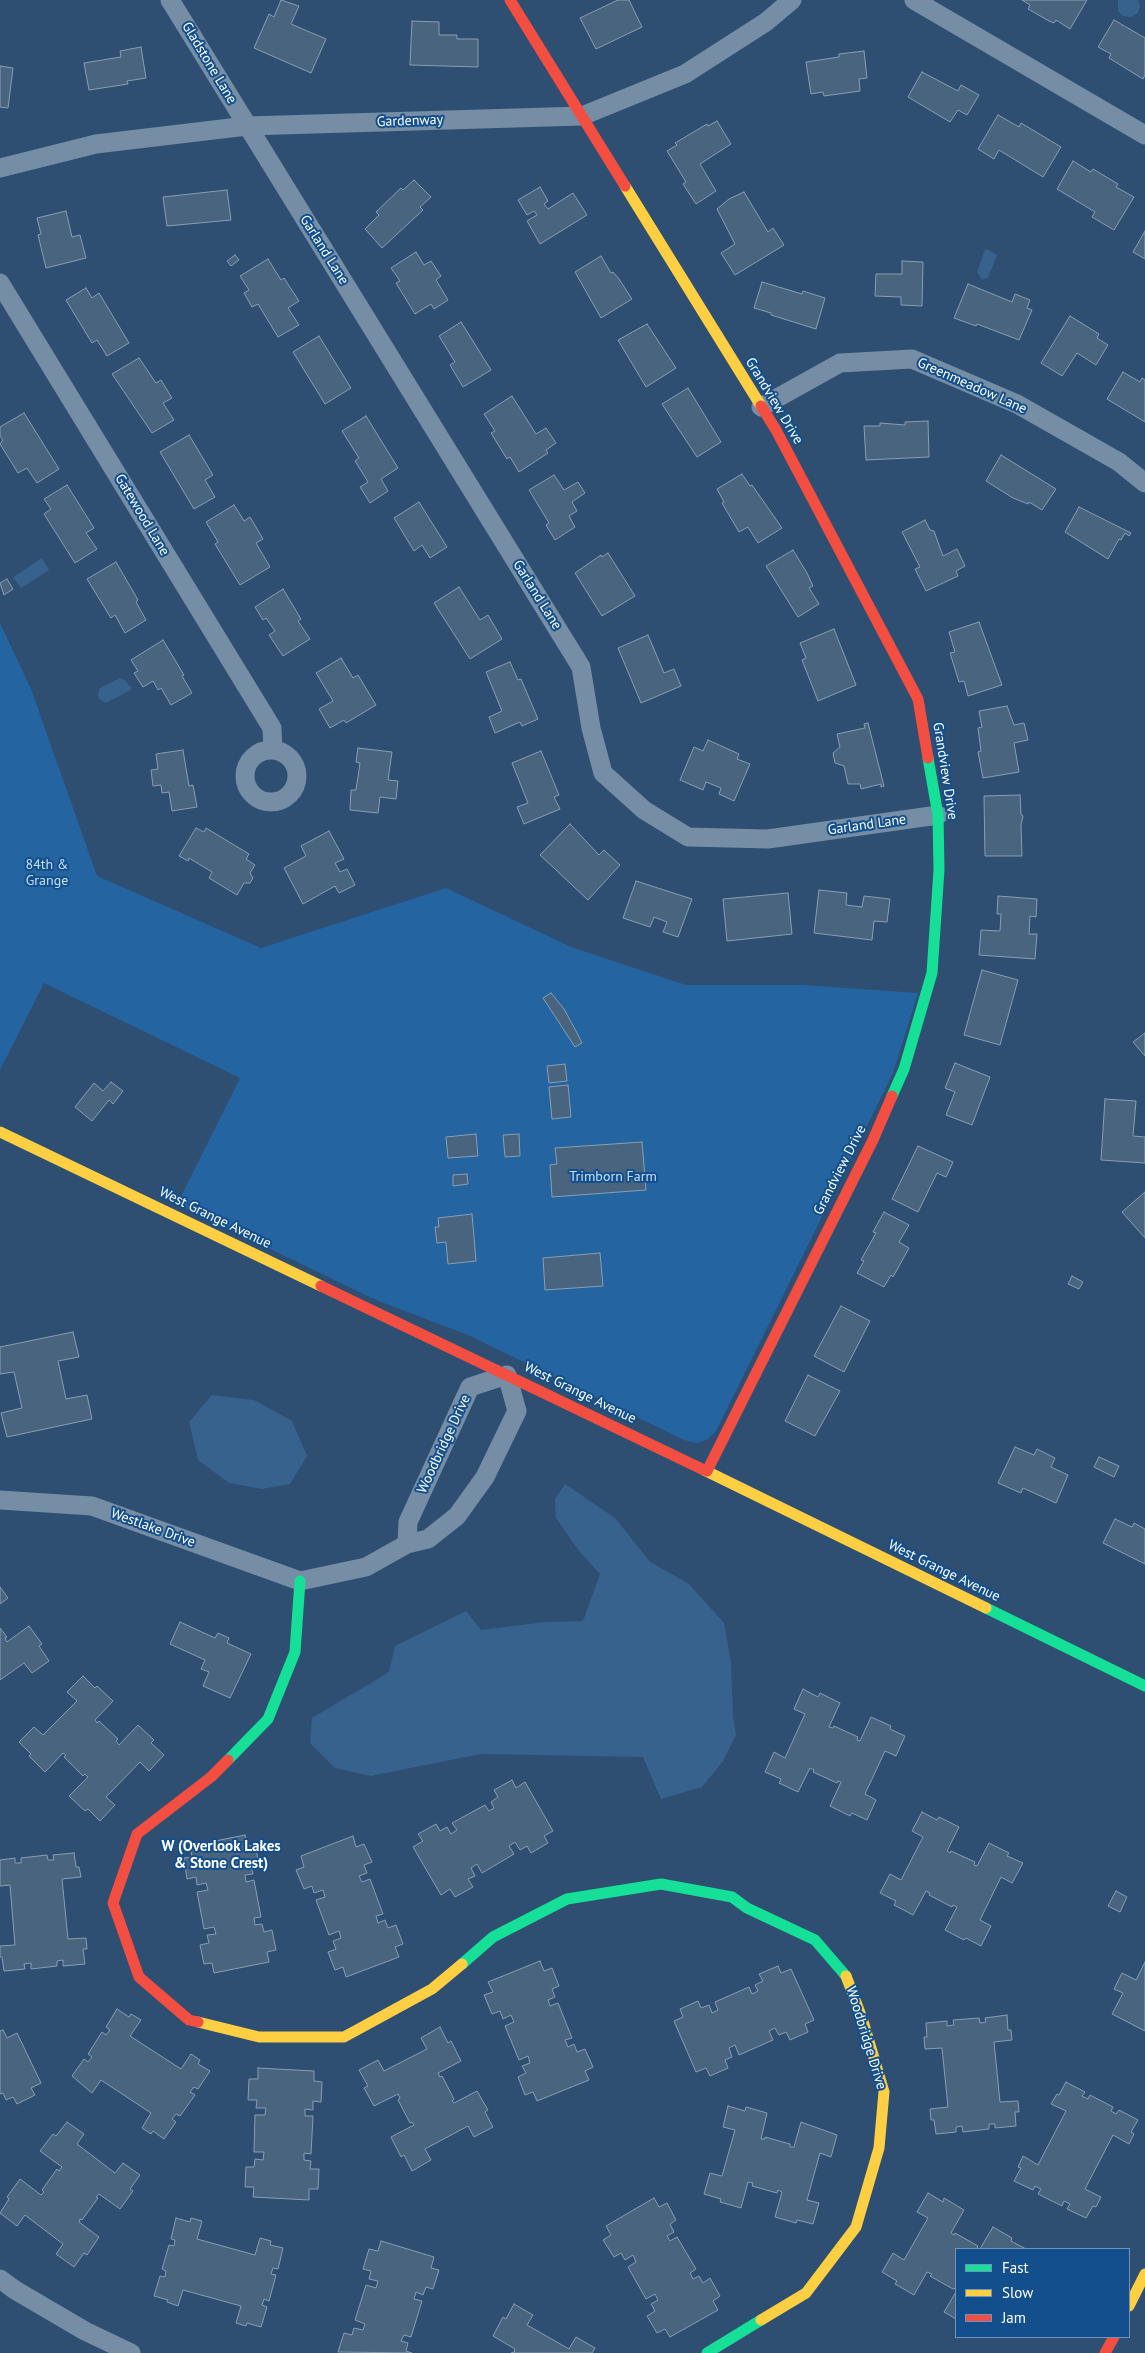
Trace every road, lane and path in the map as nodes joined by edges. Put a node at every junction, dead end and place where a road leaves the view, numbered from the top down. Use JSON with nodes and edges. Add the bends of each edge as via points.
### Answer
{"nodes":[{"id":1,"x":170,"y":0,"type":"edge"},
{"id":2,"x":510,"y":0,"type":"edge"},
{"id":3,"x":792,"y":0,"type":"edge"},
{"id":4,"x":914,"y":0,"type":"edge"},
{"id":5,"x":582,"y":116,"type":"junction"},
{"id":6,"x":247,"y":126,"type":"junction"},
{"id":7,"x":1145,"y":134,"type":"edge"},
{"id":8,"x":0,"y":168,"type":"edge"},
{"id":9,"x":0,"y":283,"type":"edge"},
{"id":10,"x":762,"y":407,"type":"junction"},
{"id":11,"x":1145,"y":483,"type":"edge"},
{"id":12,"x":273,"y":750,"type":"dead end"},
{"id":13,"x":938,"y":815,"type":"junction"},
{"id":14,"x":0,"y":1132,"type":"edge"},
{"id":15,"x":507,"y":1375,"type":"junction"},
{"id":16,"x":707,"y":1470,"type":"junction"},
{"id":17,"x":0,"y":1500,"type":"edge"},
{"id":18,"x":407,"y":1544,"type":"junction"},
{"id":19,"x":300,"y":1581,"type":"junction"},
{"id":20,"x":1145,"y":1686,"type":"edge"},
{"id":21,"x":1145,"y":2274,"type":"edge"},
{"id":22,"x":0,"y":2279,"type":"edge"},
{"id":23,"x":1130,"y":2304,"type":"edge"},
{"id":24,"x":1114,"y":2338,"type":"edge"},
{"id":25,"x":130,"y":2353,"type":"edge"},
{"id":26,"x":707,"y":2353,"type":"edge"},
{"id":27,"x":1106,"y":2353,"type":"edge"}],
"edges":[{"from":1,"to":6,"type":"street","name":"Gladstone Lane"},
{"from":2,"to":5,"type":"street"},
{"from":3,"to":5,"type":"street","name":"Gardenway","via":[[766,22],[685,74]]},
{"from":4,"to":7,"type":"street"},
{"from":5,"to":6,"type":"street","name":"Gardenway"},
{"from":5,"to":10,"type":"street","name":"Grandview Drive"},
{"from":6,"to":8,"type":"street","name":"Gardenway","via":[[96,144]]},
{"from":6,"to":13,"type":"street","name":"Garland Lane","via":[[581,667],[591,728],[603,773],[644,810],[688,837],[768,840]]},
{"from":9,"to":12,"type":"street","name":"Gatewood Lane","via":[[272,728]]},
{"from":10,"to":11,"type":"street","name":"Greenmeadow Lane","via":[[840,363],[912,359],[1017,404],[1118,462]]},
{"from":10,"to":13,"type":"street","name":"Grandview Drive","via":[[918,699]]},
{"from":13,"to":16,"type":"street","name":"Grandview Drive","via":[[940,870],[932,973],[904,1069],[873,1140]]},
{"from":14,"to":15,"type":"street","name":"West Grange Avenue"},
{"from":15,"to":16,"type":"street","name":"West Grange Avenue"},
{"from":15,"to":18,"type":"street","name":"Woodbridge Drive","via":[[470,1387],[408,1522]]},
{"from":15,"to":18,"type":"street","via":[[516,1411],[485,1477],[457,1516],[428,1539]]},
{"from":16,"to":20,"type":"street","name":"West Grange Avenue"},
{"from":17,"to":19,"type":"street","name":"Westlake Drive","via":[[92,1506]]},
{"from":18,"to":19,"type":"street","via":[[366,1567]]},
{"from":19,"to":26,"type":"street","name":"Woodbridge Drive","via":[[295,1652],[268,1719],[211,1777],[137,1834],[113,1903],[139,1977],[189,2020],[259,2037],[344,2036],[432,1989],[493,1937],[567,1899],[661,1884],[732,1897],[747,1908],[815,1940],[847,1977],[863,2022],[884,2092],[879,2148],[856,2227],[806,2293]]},
{"from":21,"to":23,"type":"street"},
{"from":22,"to":25,"type":"street","via":[[85,2331]]},
{"from":24,"to":27,"type":"street"}]}
